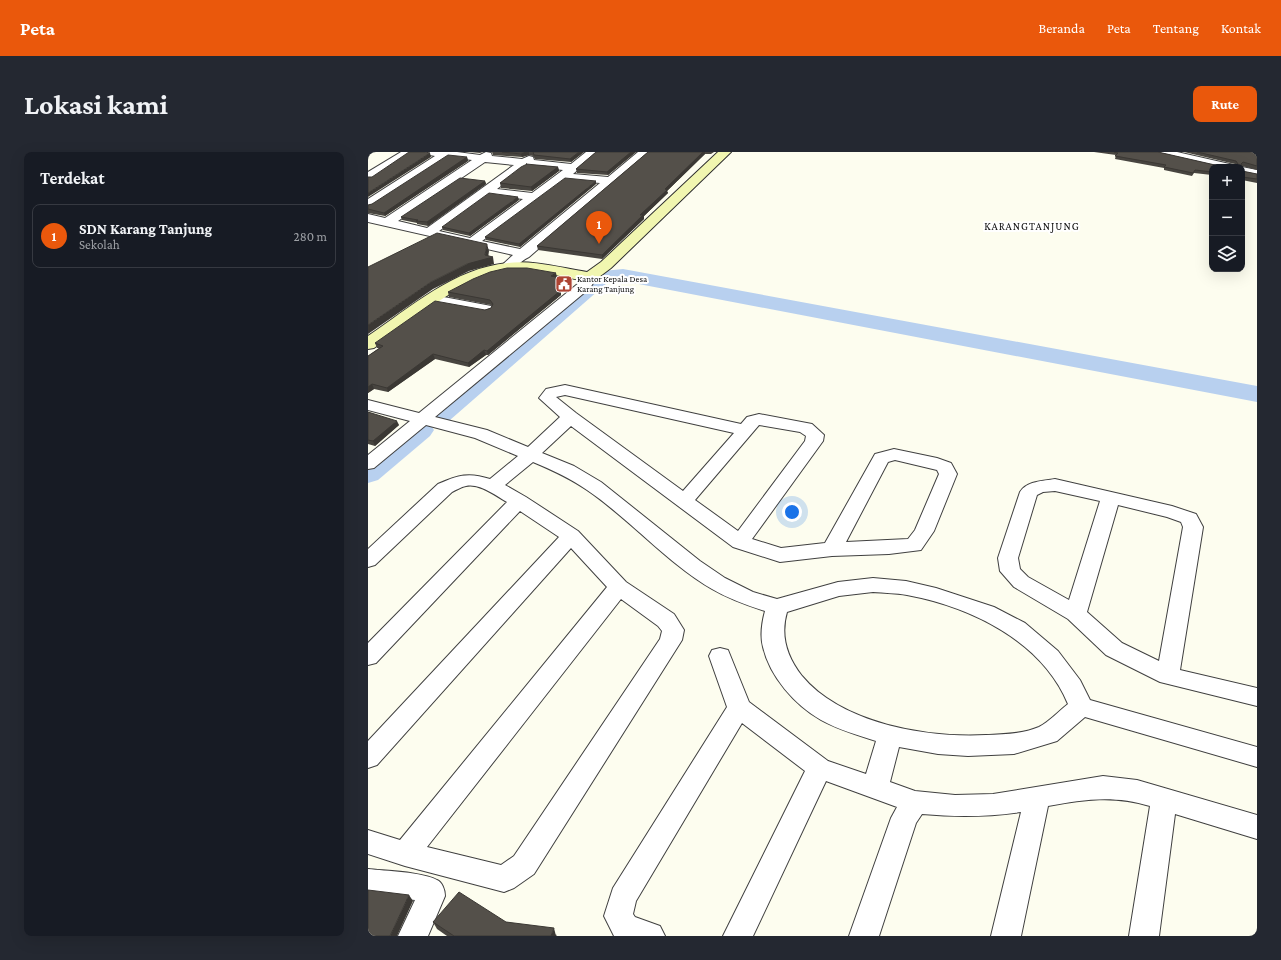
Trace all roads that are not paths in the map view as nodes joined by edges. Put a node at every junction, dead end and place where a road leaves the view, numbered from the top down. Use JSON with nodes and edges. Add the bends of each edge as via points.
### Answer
{"nodes":[{"id":1,"x":398,"y":152,"type":"edge"},
{"id":2,"x":408,"y":152,"type":"edge"},
{"id":3,"x":428,"y":152,"type":"edge"},
{"id":4,"x":541,"y":152,"type":"edge"},
{"id":5,"x":593,"y":152,"type":"edge"},
{"id":6,"x":645,"y":152,"type":"edge"},
{"id":7,"x":725,"y":152,"type":"edge"},
{"id":8,"x":1162,"y":152,"type":"edge"},
{"id":9,"x":448,"y":153,"type":"edge"},
{"id":10,"x":488,"y":155,"type":"edge"},
{"id":11,"x":524,"y":163,"type":"junction"},
{"id":12,"x":1216,"y":164,"type":"edge"},
{"id":13,"x":374,"y":165,"type":"edge"},
{"id":14,"x":573,"y":168,"type":"junction"},
{"id":15,"x":1245,"y":171,"type":"edge"},
{"id":16,"x":1257,"y":173,"type":"edge"},
{"id":17,"x":563,"y":176,"type":"junction"},
{"id":18,"x":368,"y":177,"type":"edge"},
{"id":19,"x":610,"y":181,"type":"junction"},
{"id":20,"x":487,"y":191,"type":"junction"},
{"id":21,"x":535,"y":197,"type":"junction"},
{"id":22,"x":368,"y":204,"type":"edge"},
{"id":23,"x":368,"y":218,"type":"edge"},
{"id":24,"x":388,"y":222,"type":"junction"},
{"id":25,"x":433,"y":233,"type":"junction"},
{"id":26,"x":472,"y":242,"type":"junction"},
{"id":27,"x":416,"y":245,"type":"edge"},
{"id":28,"x":524,"y":254,"type":"junction"},
{"id":29,"x":507,"y":267,"type":"junction"},
{"id":30,"x":590,"y":277,"type":"junction"},
{"id":31,"x":433,"y":299,"type":"junction"},
{"id":32,"x":486,"y":309,"type":"edge"},
{"id":33,"x":368,"y":344,"type":"edge"},
{"id":34,"x":570,"y":375,"type":"dead end"},
{"id":35,"x":552,"y":392,"type":"junction"},
{"id":36,"x":368,"y":405,"type":"edge"},
{"id":37,"x":570,"y":417,"type":"junction"},
{"id":38,"x":423,"y":418,"type":"junction"},
{"id":39,"x":745,"y":430,"type":"junction"},
{"id":40,"x":531,"y":454,"type":"junction"},
{"id":41,"x":368,"y":464,"type":"edge"},
{"id":42,"x":492,"y":486,"type":"junction"},
{"id":43,"x":1111,"y":498,"type":"junction"},
{"id":44,"x":519,"y":501,"type":"junction"},
{"id":45,"x":684,"y":501,"type":"junction"},
{"id":46,"x":571,"y":536,"type":"junction"},
{"id":47,"x":740,"y":542,"type":"junction"},
{"id":48,"x":832,"y":549,"type":"junction"},
{"id":49,"x":368,"y":560,"type":"edge"},
{"id":50,"x":619,"y":587,"type":"junction"},
{"id":51,"x":777,"y":607,"type":"junction"},
{"id":52,"x":1076,"y":614,"type":"junction"},
{"id":53,"x":720,"y":656,"type":"dead end"},
{"id":54,"x":368,"y":657,"type":"edge"},
{"id":55,"x":1168,"y":676,"type":"junction"},
{"id":56,"x":1257,"y":697,"type":"edge"},
{"id":57,"x":1081,"y":707,"type":"junction"},
{"id":58,"x":739,"y":708,"type":"junction"},
{"id":59,"x":890,"y":735,"type":"junction"},
{"id":60,"x":1257,"y":756,"type":"edge"},
{"id":61,"x":368,"y":758,"type":"edge"},
{"id":62,"x":819,"y":768,"type":"junction"},
{"id":63,"x":875,"y":788,"type":"junction"},
{"id":64,"x":1037,"y":798,"type":"junction"},
{"id":65,"x":1164,"y":799,"type":"junction"},
{"id":66,"x":915,"y":802,"type":"junction"},
{"id":67,"x":1257,"y":827,"type":"edge"},
{"id":68,"x":368,"y":842,"type":"edge"},
{"id":69,"x":405,"y":854,"type":"junction"},
{"id":70,"x":368,"y":882,"type":"edge"},
{"id":71,"x":413,"y":936,"type":"edge"},
{"id":72,"x":650,"y":936,"type":"edge"},
{"id":73,"x":738,"y":936,"type":"edge"},
{"id":74,"x":864,"y":936,"type":"edge"},
{"id":75,"x":1006,"y":936,"type":"edge"},
{"id":76,"x":1144,"y":936,"type":"edge"}],
"edges":[{"from":1,"to":13,"type":"street"},
{"from":2,"to":18,"type":"street"},
{"from":3,"to":9,"type":"street"},
{"from":4,"to":11,"type":"street"},
{"from":5,"to":14,"type":"street"},
{"from":6,"to":19,"type":"street"},
{"from":7,"to":30,"type":"street","via":[[606,265]]},
{"from":8,"to":12,"type":"street"},
{"from":9,"to":10,"type":"street"},
{"from":9,"to":22,"type":"street"},
{"from":10,"to":11,"type":"street"},
{"from":10,"to":24,"type":"street"},
{"from":11,"to":14,"type":"street"},
{"from":11,"to":20,"type":"street"},
{"from":14,"to":17,"type":"street"},
{"from":15,"to":16,"type":"street"},
{"from":17,"to":19,"type":"street"},
{"from":17,"to":21,"type":"street"},
{"from":19,"to":28,"type":"street"},
{"from":20,"to":21,"type":"street"},
{"from":20,"to":25,"type":"street"},
{"from":21,"to":26,"type":"street"},
{"from":23,"to":24,"type":"street"},
{"from":24,"to":25,"type":"street"},
{"from":25,"to":26,"type":"street"},
{"from":25,"to":27,"type":"street"},
{"from":26,"to":28,"type":"street"},
{"from":28,"to":29,"type":"street"},
{"from":29,"to":30,"type":"street"},
{"from":29,"to":31,"type":"street","via":[[461,282]]},
{"from":30,"to":38,"type":"street","via":[[585,286]]},
{"from":31,"to":32,"type":"street"},
{"from":31,"to":33,"type":"street"},
{"from":34,"to":35,"type":"street"},
{"from":35,"to":37,"type":"street","via":[[547,398]]},
{"from":35,"to":39,"type":"street","via":[[565,390]]},
{"from":36,"to":38,"type":"street"},
{"from":37,"to":40,"type":"street"},
{"from":37,"to":45,"type":"street"},
{"from":38,"to":40,"type":"street","via":[[481,434]]},
{"from":38,"to":41,"type":"street"},
{"from":39,"to":45,"type":"street"},
{"from":39,"to":47,"type":"street","via":[[753,421],[759,419],[806,428],[815,435],[814,441]]},
{"from":40,"to":42,"type":"street"},
{"from":40,"to":51,"type":"street","via":[[568,470],[594,486],[693,566],[718,583],[745,597]]},
{"from":42,"to":44,"type":"street"},
{"from":42,"to":49,"type":"street","via":[[470,480],[444,488]]},
{"from":43,"to":52,"type":"street"},
{"from":43,"to":52,"type":"street","via":[[1054,485],[1039,486],[1029,492],[1008,558],[1010,571],[1021,582]]},
{"from":43,"to":55,"type":"street","via":[[1185,516],[1192,522]]},
{"from":44,"to":46,"type":"street"},
{"from":44,"to":54,"type":"street"},
{"from":45,"to":47,"type":"street"},
{"from":46,"to":50,"type":"street"},
{"from":46,"to":61,"type":"street"},
{"from":47,"to":48,"type":"street","via":[[780,555]]},
{"from":48,"to":48,"type":"street","via":[[881,458],[894,454],[945,467],[948,474],[924,531],[914,544]]},
{"from":50,"to":69,"type":"street"},
{"from":50,"to":69,"type":"street","via":[[666,620],[673,630],[671,640],[524,865],[504,879]]},
{"from":51,"to":57,"type":"street","via":[[838,589],[873,585],[906,588],[936,595],[986,612],[1017,630],[1050,657],[1072,686]]},
{"from":51,"to":59,"type":"street","via":[[773,622],[774,647],[784,670],[804,696],[829,713],[850,723]]},
{"from":52,"to":55,"type":"street","via":[[1114,649]]},
{"from":53,"to":58,"type":"street"},
{"from":55,"to":56,"type":"street"},
{"from":57,"to":59,"type":"street","via":[[1048,734],[1014,744],[968,746]]},
{"from":57,"to":60,"type":"street"},
{"from":58,"to":62,"type":"street"},
{"from":58,"to":72,"type":"street","via":[[623,897],[618,916],[625,927]]},
{"from":59,"to":63,"type":"street"},
{"from":62,"to":63,"type":"street"},
{"from":62,"to":73,"type":"street"},
{"from":63,"to":66,"type":"street"},
{"from":64,"to":65,"type":"street","via":[[1103,787],[1138,791]]},
{"from":64,"to":66,"type":"street","via":[[993,805],[955,806]]},
{"from":64,"to":75,"type":"street"},
{"from":65,"to":67,"type":"street"},
{"from":65,"to":76,"type":"street"},
{"from":66,"to":74,"type":"street","via":[[904,818]]},
{"from":68,"to":69,"type":"street"},
{"from":70,"to":71,"type":"street","via":[[428,889],[431,892]]}]}
